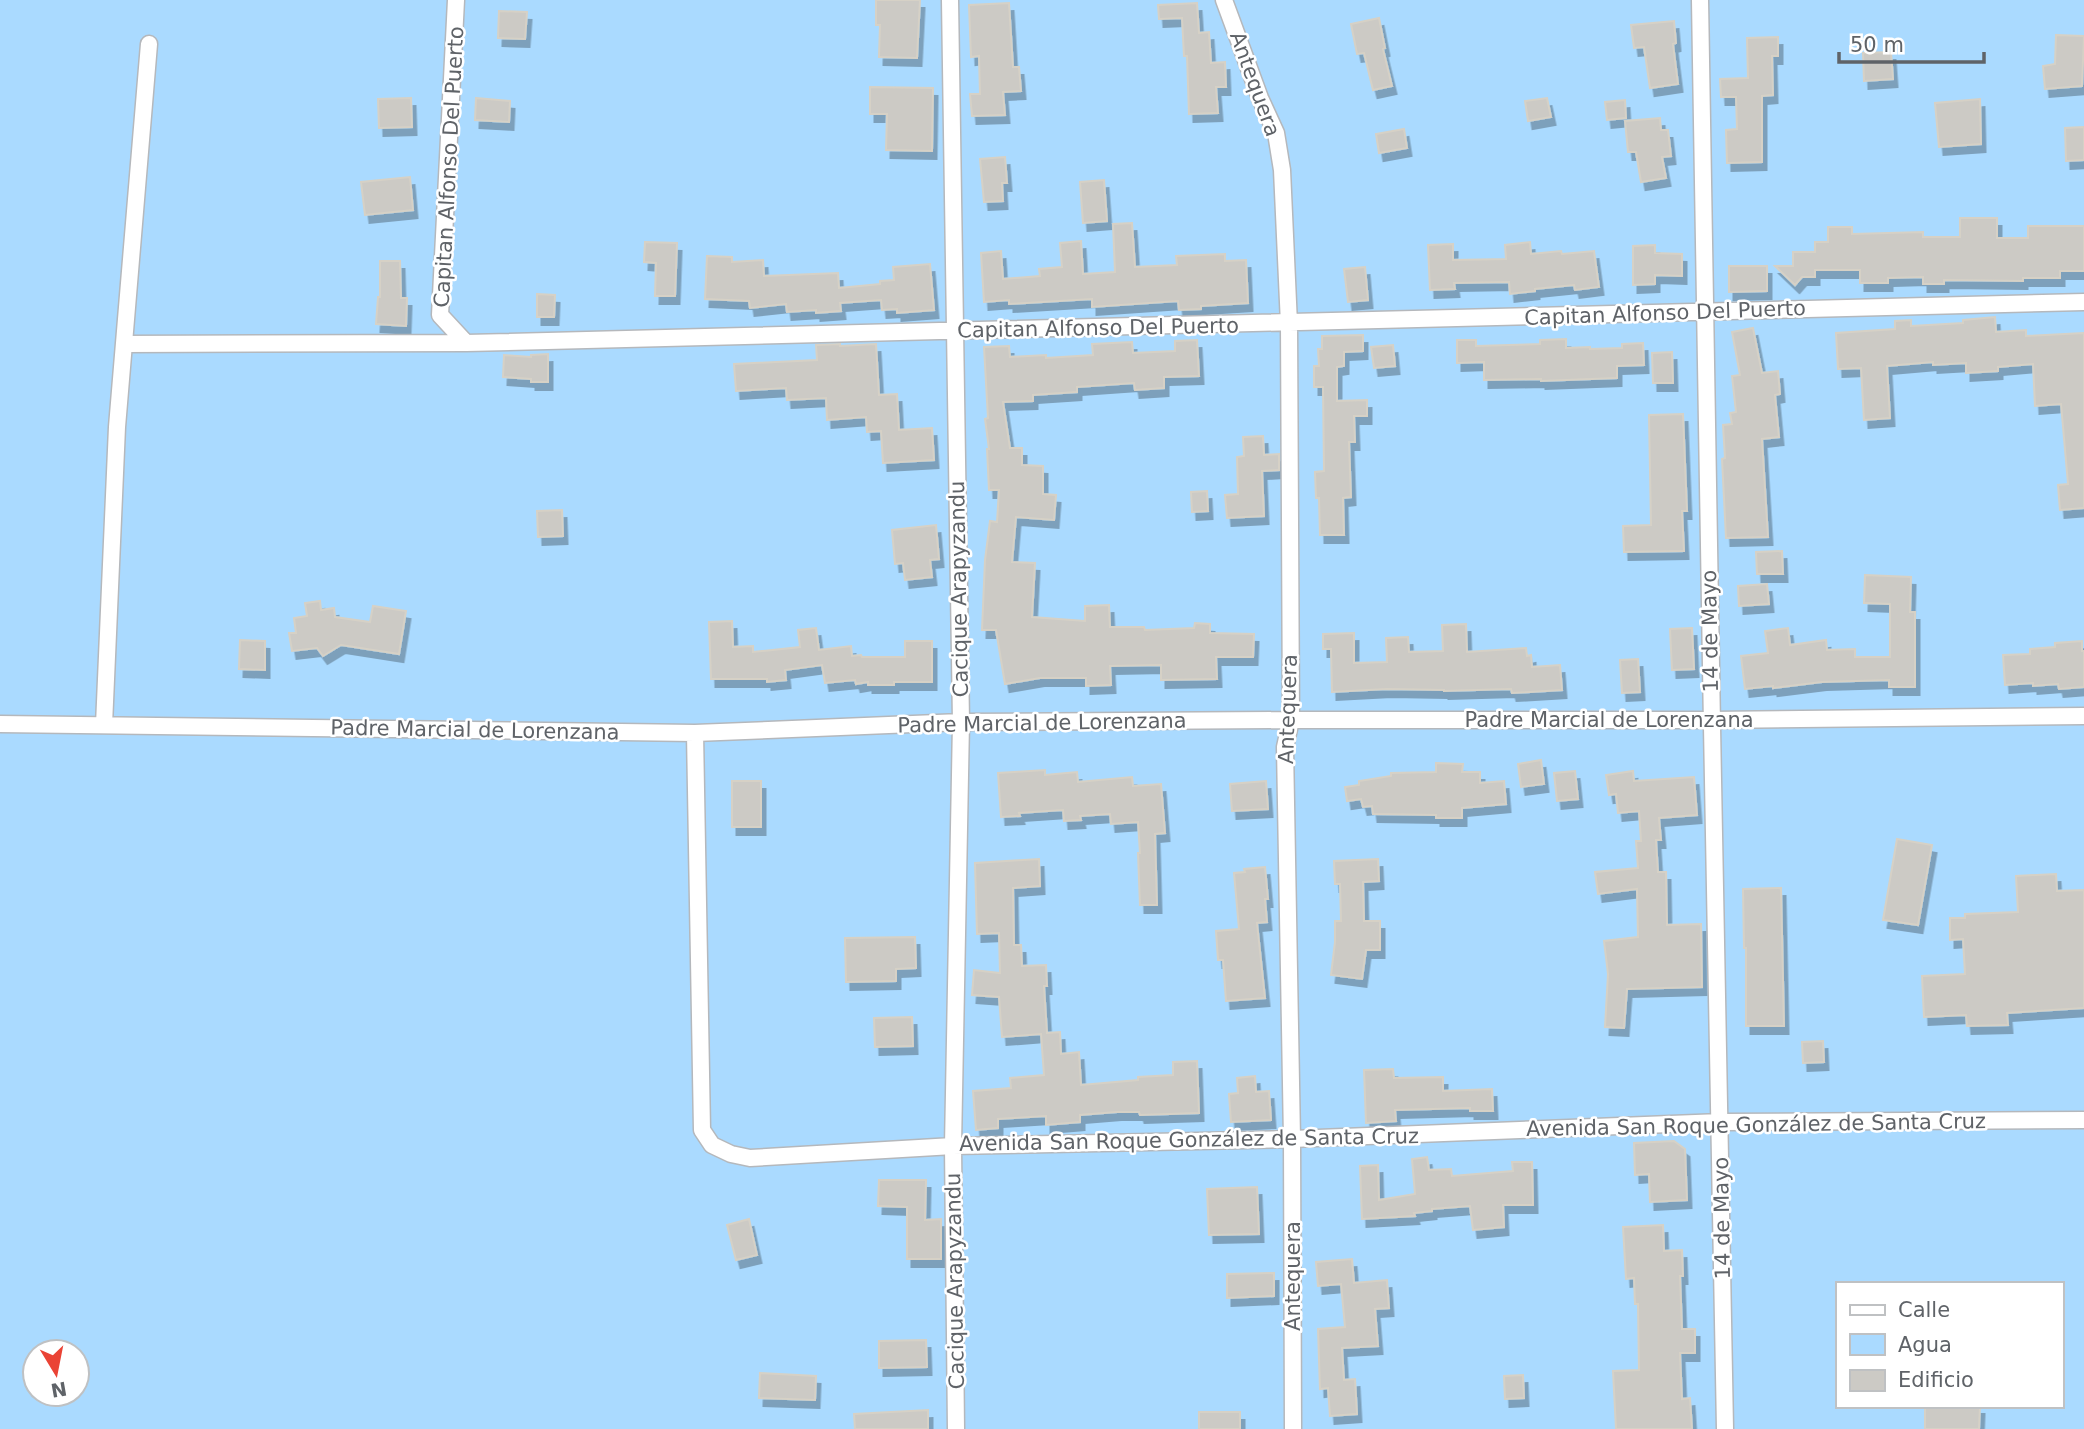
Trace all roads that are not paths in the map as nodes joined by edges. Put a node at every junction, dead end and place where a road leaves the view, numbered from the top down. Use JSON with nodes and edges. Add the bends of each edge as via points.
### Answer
{"nodes":[{"id":1,"x":456,"y":0,"type":"edge"},
{"id":2,"x":950,"y":0,"type":"edge"},
{"id":3,"x":1224,"y":0,"type":"edge"},
{"id":4,"x":1700,"y":0,"type":"edge"},
{"id":5,"x":149,"y":44,"type":"dead end"},
{"id":6,"x":2084,"y":302,"type":"edge"},
{"id":7,"x":1703,"y":311,"type":"junction"},
{"id":8,"x":1289,"y":324,"type":"junction"},
{"id":9,"x":956,"y":331,"type":"junction"},
{"id":10,"x":466,"y":343,"type":"junction"},
{"id":11,"x":125,"y":344,"type":"junction"},
{"id":12,"x":2084,"y":716,"type":"edge"},
{"id":13,"x":1292,"y":720,"type":"junction"},
{"id":14,"x":1712,"y":720,"type":"junction"},
{"id":15,"x":961,"y":722,"type":"junction"},
{"id":16,"x":0,"y":724,"type":"edge"},
{"id":17,"x":104,"y":724,"type":"junction"},
{"id":18,"x":695,"y":733,"type":"junction"},
{"id":19,"x":2084,"y":1120,"type":"edge"},
{"id":20,"x":1721,"y":1122,"type":"junction"},
{"id":21,"x":1292,"y":1139,"type":"junction"},
{"id":22,"x":953,"y":1146,"type":"junction"},
{"id":23,"x":956,"y":1429,"type":"edge"},
{"id":24,"x":1293,"y":1429,"type":"edge"},
{"id":25,"x":1725,"y":1429,"type":"edge"}],
"edges":[{"from":1,"to":10,"type":"street","name":"Capitan Alfonso Del Puerto","via":[[440,315]]},
{"from":2,"to":9,"type":"street","name":"Cacique Arapyzandu"},
{"from":3,"to":8,"type":"street","name":"Antequera","via":[[1276,133]]},
{"from":4,"to":7,"type":"street","name":"14 de Mayo"},
{"from":5,"to":11,"type":"street"},
{"from":6,"to":7,"type":"street","name":"Capitan Alfonso Del Puerto"},
{"from":7,"to":8,"type":"street","name":"Capitan Alfonso Del Puerto"},
{"from":7,"to":14,"type":"street","name":"14 de Mayo"},
{"from":8,"to":9,"type":"street","name":"Capitan Alfonso Del Puerto"},
{"from":8,"to":13,"type":"street","name":"Antequera"},
{"from":9,"to":10,"type":"street","name":"Capitan Alfonso Del Puerto"},
{"from":9,"to":15,"type":"street","name":"Cacique Arapyzandu"},
{"from":10,"to":11,"type":"street"},
{"from":11,"to":17,"type":"street"},
{"from":12,"to":14,"type":"street","name":"Padre Marcial de Lorenzana"},
{"from":13,"to":14,"type":"street","name":"Padre Marcial de Lorenzana"},
{"from":13,"to":15,"type":"street","name":"Padre Marcial de Lorenzana"},
{"from":13,"to":21,"type":"street","name":"Antequera","via":[[1285,747]]},
{"from":14,"to":20,"type":"street","name":"14 de Mayo"},
{"from":15,"to":18,"type":"street","name":"Padre Marcial de Lorenzana"},
{"from":15,"to":22,"type":"street","name":"Cacique Arapyzandu"},
{"from":16,"to":17,"type":"street","name":"Padre Marcial de Lorenzana"},
{"from":17,"to":18,"type":"street","name":"Padre Marcial de Lorenzana"},
{"from":18,"to":22,"type":"street","name":"Avenida San Roque González de Santa Cruz","via":[[702,1130],[712,1145],[750,1158]]},
{"from":19,"to":20,"type":"street","name":"Avenida San Roque González de Santa Cruz"},
{"from":20,"to":21,"type":"street","name":"Avenida San Roque González de Santa Cruz"},
{"from":20,"to":25,"type":"street","name":"14 de Mayo"},
{"from":21,"to":22,"type":"street","name":"Avenida San Roque González de Santa Cruz"},
{"from":21,"to":24,"type":"street","name":"Antequera"},
{"from":22,"to":23,"type":"street","name":"Cacique Arapyzandu"}]}
